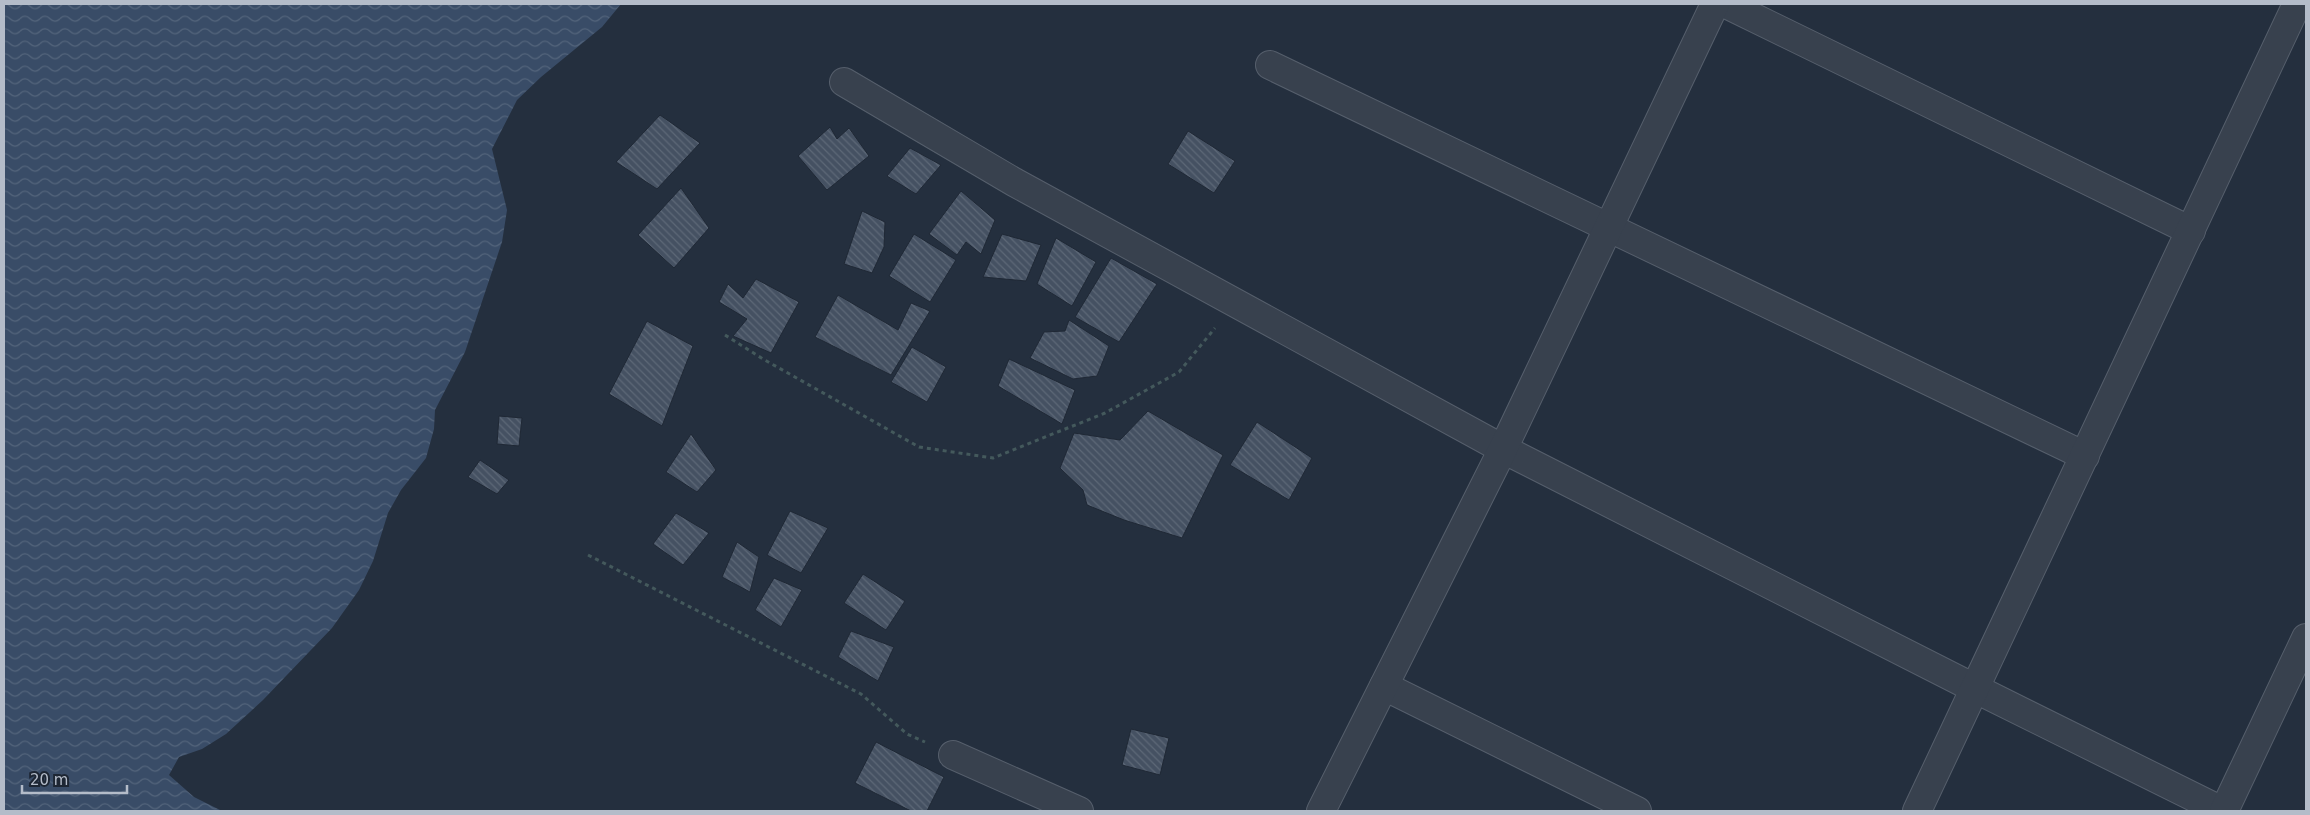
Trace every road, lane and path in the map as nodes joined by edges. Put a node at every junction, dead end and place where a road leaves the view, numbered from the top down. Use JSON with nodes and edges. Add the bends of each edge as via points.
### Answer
{"nodes":[{"id":1,"x":1715,"y":4,"type":"edge"},
{"id":2,"x":1726,"y":4,"type":"edge"},
{"id":3,"x":2297,"y":4,"type":"edge"},
{"id":4,"x":1270,"y":65,"type":"dead end"},
{"id":5,"x":844,"y":82,"type":"dead end"},
{"id":6,"x":1608,"y":227,"type":"junction"},
{"id":7,"x":2191,"y":231,"type":"junction"},
{"id":8,"x":1236,"y":302,"type":"junction"},
{"id":9,"x":725,"y":335,"type":"dead end"},
{"id":10,"x":1503,"y":449,"type":"junction"},
{"id":11,"x":2085,"y":456,"type":"junction"},
{"id":12,"x":588,"y":555,"type":"dead end"},
{"id":13,"x":2306,"y":638,"type":"edge"},
{"id":14,"x":1384,"y":686,"type":"junction"},
{"id":15,"x":1976,"y":689,"type":"junction"},
{"id":16,"x":953,"y":755,"type":"joint"},
{"id":17,"x":1080,"y":811,"type":"edge"},
{"id":18,"x":1321,"y":811,"type":"edge"},
{"id":19,"x":1637,"y":811,"type":"edge"},
{"id":20,"x":1917,"y":811,"type":"edge"},
{"id":21,"x":2223,"y":811,"type":"edge"}],
"edges":[{"from":1,"to":6,"type":"street"},
{"from":2,"to":7,"type":"street"},
{"from":3,"to":7,"type":"street"},
{"from":4,"to":6,"type":"street"},
{"from":5,"to":8,"type":"street","via":[[1014,182]]},
{"from":6,"to":10,"type":"street"},
{"from":6,"to":11,"type":"street"},
{"from":7,"to":11,"type":"street"},
{"from":8,"to":9,"type":"path","via":[[1179,372],[1105,413],[993,458],[919,447]]},
{"from":8,"to":10,"type":"street"},
{"from":10,"to":14,"type":"street"},
{"from":10,"to":15,"type":"street"},
{"from":11,"to":15,"type":"street"},
{"from":12,"to":16,"type":"path","via":[[861,694],[907,734]]},
{"from":13,"to":21,"type":"street"},
{"from":14,"to":18,"type":"street"},
{"from":14,"to":19,"type":"street"},
{"from":15,"to":20,"type":"street"},
{"from":15,"to":21,"type":"street"},
{"from":16,"to":17,"type":"street"}]}
